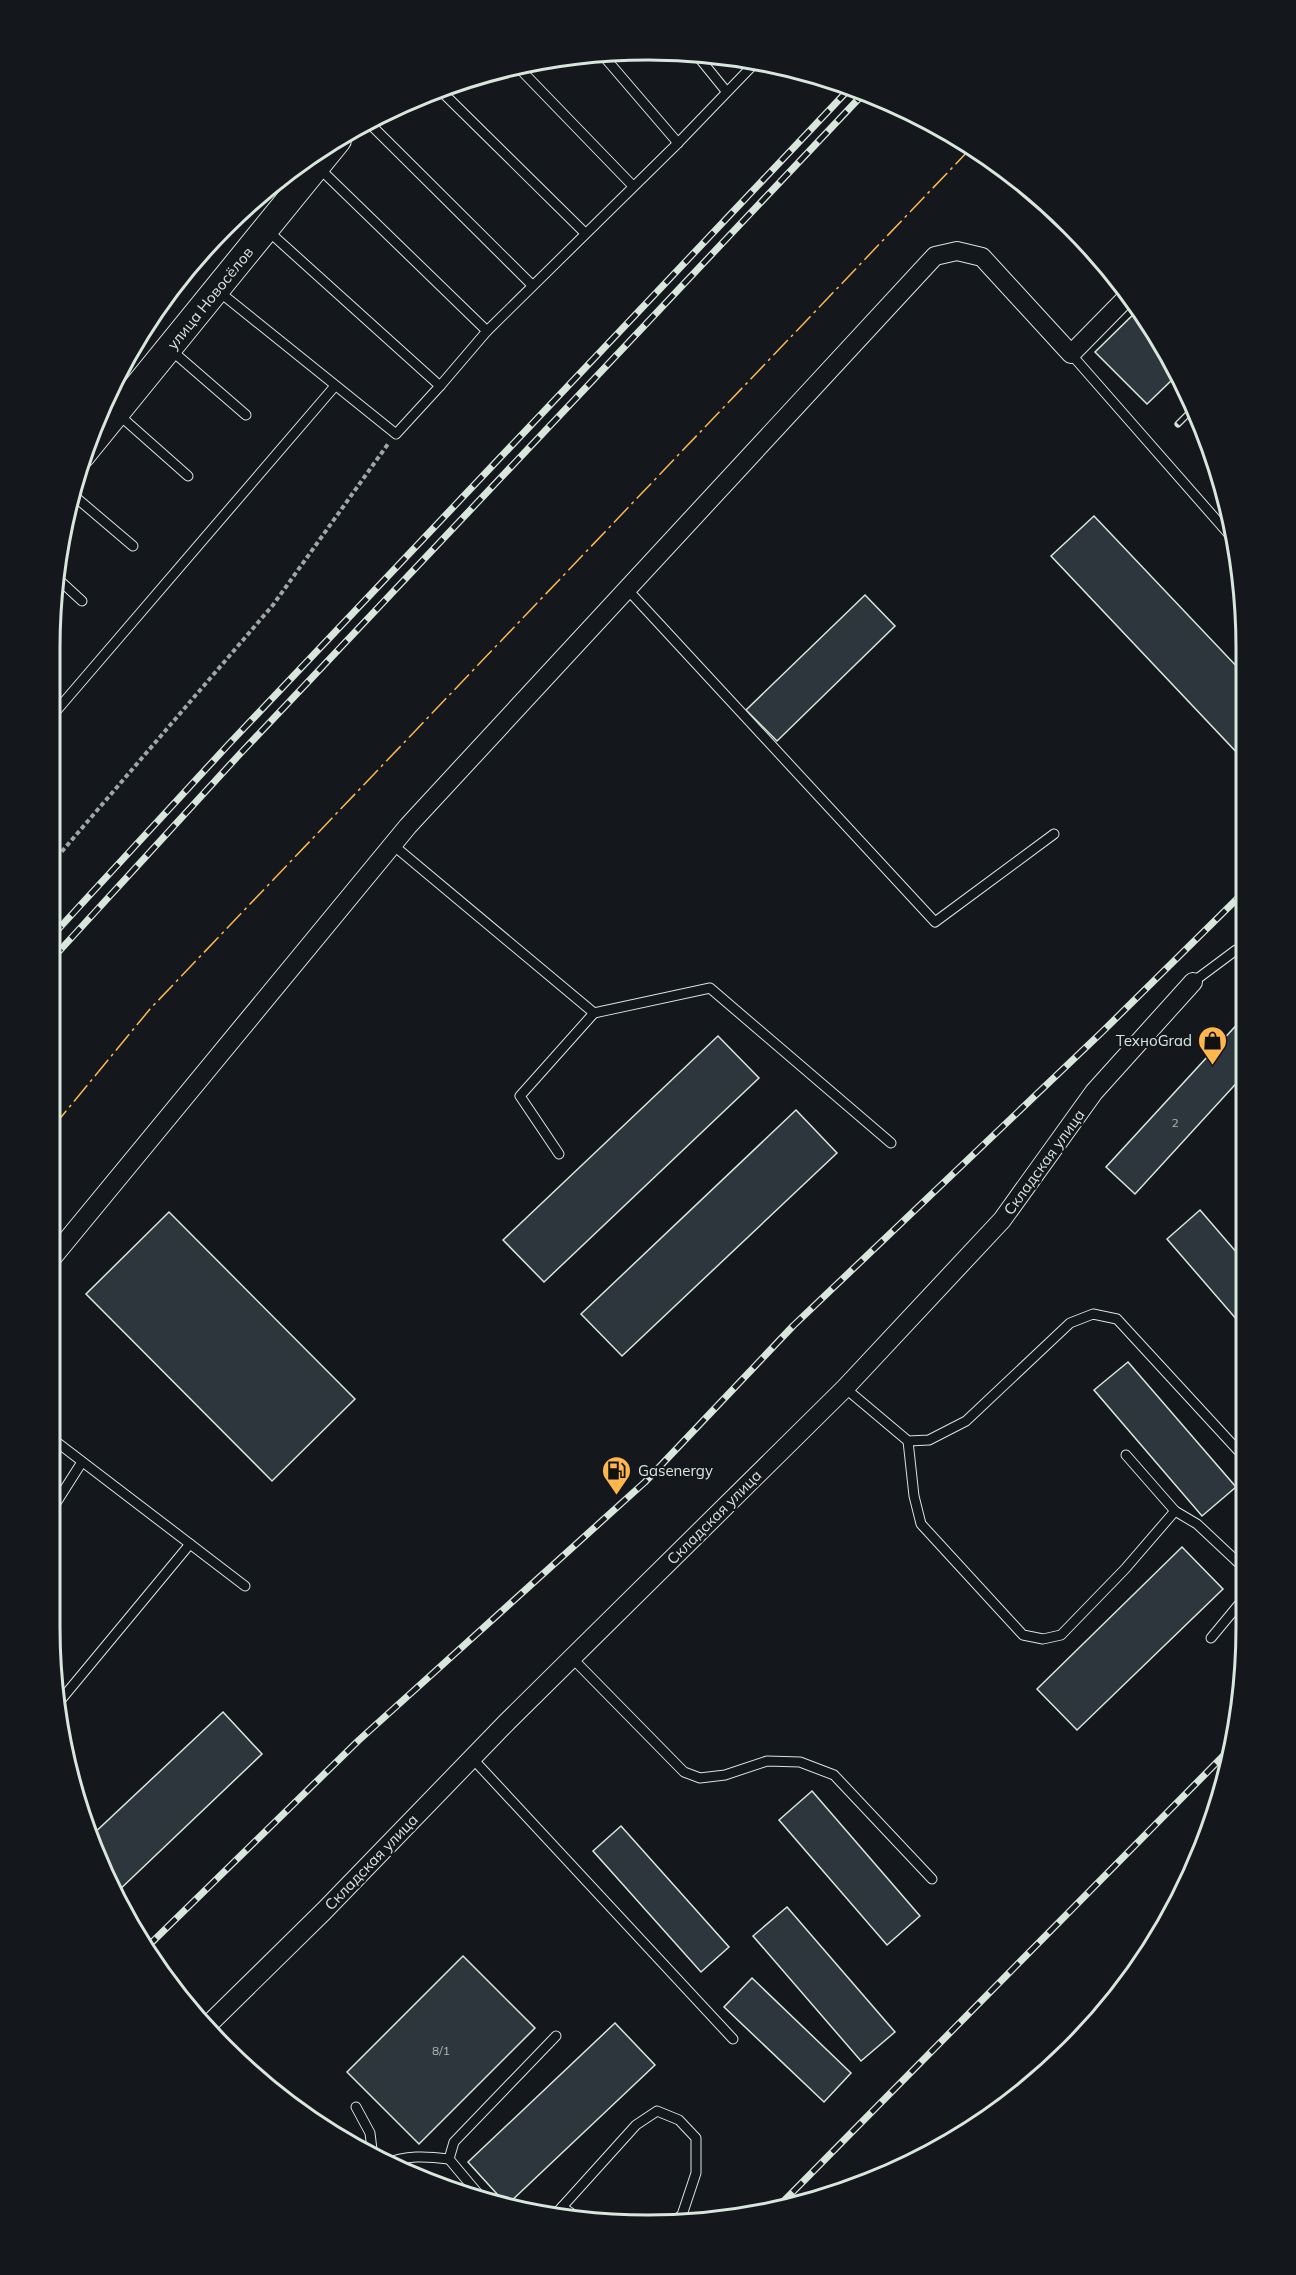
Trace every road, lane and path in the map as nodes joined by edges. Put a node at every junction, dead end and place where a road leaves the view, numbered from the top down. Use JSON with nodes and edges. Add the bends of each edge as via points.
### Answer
{"nodes":[{"id":1,"x":608,"y":61,"type":"edge"},
{"id":2,"x":703,"y":63,"type":"edge"},
{"id":3,"x":749,"y":69,"type":"edge"},
{"id":4,"x":524,"y":73,"type":"edge"},
{"id":5,"x":726,"y":91,"type":"junction"},
{"id":6,"x":446,"y":96,"type":"edge"},
{"id":7,"x":374,"y":129,"type":"edge"},
{"id":8,"x":678,"y":142,"type":"junction"},
{"id":9,"x":324,"y":157,"type":"edge"},
{"id":10,"x":317,"y":166,"type":"junction"},
{"id":11,"x":633,"y":186,"type":"junction"},
{"id":12,"x":266,"y":229,"type":"junction"},
{"id":13,"x":585,"y":233,"type":"junction"},
{"id":14,"x":532,"y":285,"type":"junction"},
{"id":15,"x":217,"y":290,"type":"junction"},
{"id":16,"x":1123,"y":302,"type":"edge"},
{"id":17,"x":487,"y":331,"type":"junction"},
{"id":18,"x":169,"y":348,"type":"junction"},
{"id":19,"x":1071,"y":354,"type":"junction"},
{"id":20,"x":335,"y":386,"type":"junction"},
{"id":21,"x":440,"y":386,"type":"junction"},
{"id":22,"x":116,"y":412,"type":"junction"},
{"id":23,"x":246,"y":416,"type":"dead end"},
{"id":24,"x":103,"y":429,"type":"edge"},
{"id":25,"x":396,"y":434,"type":"junction"},
{"id":26,"x":188,"y":476,"type":"dead end"},
{"id":27,"x":79,"y":499,"type":"edge"},
{"id":28,"x":1224,"y":528,"type":"edge"},
{"id":29,"x":133,"y":546,"type":"dead end"},
{"id":30,"x":64,"y":584,"type":"edge"},
{"id":31,"x":627,"y":589,"type":"junction"},
{"id":32,"x":82,"y":601,"type":"dead end"},
{"id":33,"x":60,"y":707,"type":"edge"},
{"id":34,"x":1054,"y":834,"type":"dead end"},
{"id":35,"x":393,"y":845,"type":"junction"},
{"id":36,"x":60,"y":854,"type":"edge"},
{"id":37,"x":1236,"y":950,"type":"edge"},
{"id":38,"x":1193,"y":982,"type":"joint"},
{"id":39,"x":594,"y":1013,"type":"junction"},
{"id":40,"x":891,"y":1143,"type":"dead end"},
{"id":41,"x":559,"y":1154,"type":"dead end"},
{"id":42,"x":60,"y":1249,"type":"edge"},
{"id":43,"x":845,"y":1388,"type":"junction"},
{"id":44,"x":908,"y":1441,"type":"junction"},
{"id":45,"x":60,"y":1445,"type":"edge"},
{"id":46,"x":1236,"y":1448,"type":"edge"},
{"id":47,"x":1126,"y":1455,"type":"dead end"},
{"id":48,"x":82,"y":1462,"type":"junction"},
{"id":49,"x":60,"y":1497,"type":"edge"},
{"id":50,"x":1174,"y":1511,"type":"junction"},
{"id":51,"x":190,"y":1544,"type":"junction"},
{"id":52,"x":1236,"y":1561,"type":"edge"},
{"id":53,"x":245,"y":1586,"type":"dead end"},
{"id":54,"x":1236,"y":1607,"type":"edge"},
{"id":55,"x":1211,"y":1638,"type":"dead end"},
{"id":56,"x":572,"y":1658,"type":"junction"},
{"id":57,"x":64,"y":1696,"type":"edge"},
{"id":58,"x":472,"y":1758,"type":"junction"},
{"id":59,"x":932,"y":1879,"type":"dead end"},
{"id":60,"x":212,"y":2021,"type":"edge"},
{"id":61,"x":556,"y":2036,"type":"dead end"},
{"id":62,"x":733,"y":2039,"type":"dead end"},
{"id":63,"x":356,"y":2107,"type":"dead end"},
{"id":64,"x":371,"y":2145,"type":"edge"},
{"id":65,"x":398,"y":2159,"type":"edge"},
{"id":66,"x":449,"y":2159,"type":"junction"},
{"id":67,"x":474,"y":2188,"type":"edge"},
{"id":68,"x":562,"y":2207,"type":"joint"},
{"id":69,"x":565,"y":2209,"type":"edge"},
{"id":70,"x":682,"y":2214,"type":"edge"}],
"edges":[{"from":1,"to":8,"type":"lane"},
{"from":2,"to":5,"type":"lane"},
{"from":3,"to":5,"type":"lane"},
{"from":4,"to":11,"type":"lane"},
{"from":5,"to":8,"type":"lane"},
{"from":6,"to":13,"type":"lane"},
{"from":7,"to":14,"type":"lane"},
{"from":8,"to":11,"type":"lane"},
{"from":9,"to":10,"type":"street","name":"улица Новосёлов"},
{"from":10,"to":12,"type":"street","name":"улица Новосёлов"},
{"from":10,"to":17,"type":"lane"},
{"from":11,"to":13,"type":"lane"},
{"from":12,"to":15,"type":"street","name":"улица Новосёлов"},
{"from":12,"to":21,"type":"lane"},
{"from":13,"to":14,"type":"lane"},
{"from":14,"to":17,"type":"lane"},
{"from":15,"to":18,"type":"street","name":"улица Новосёлов"},
{"from":15,"to":20,"type":"lane"},
{"from":16,"to":19,"type":"street"},
{"from":17,"to":21,"type":"lane"},
{"from":18,"to":22,"type":"street","name":"улица Новосёлов"},
{"from":18,"to":23,"type":"lane"},
{"from":19,"to":28,"type":"lane"},
{"from":19,"to":31,"type":"street","via":[[982,257],[957,251],[935,256]]},
{"from":20,"to":25,"type":"lane"},
{"from":20,"to":33,"type":"lane"},
{"from":21,"to":25,"type":"lane"},
{"from":22,"to":24,"type":"street","name":"улица Новосёлов"},
{"from":22,"to":26,"type":"lane"},
{"from":25,"to":36,"type":"path","via":[[273,605]]},
{"from":27,"to":29,"type":"lane"},
{"from":30,"to":32,"type":"lane"},
{"from":31,"to":34,"type":"lane","via":[[935,922]]},
{"from":31,"to":35,"type":"street"},
{"from":35,"to":39,"type":"lane"},
{"from":35,"to":42,"type":"street"},
{"from":37,"to":38,"type":"lane"},
{"from":38,"to":43,"type":"street","name":"Складская улица","via":[[1094,1092],[1002,1220]]},
{"from":39,"to":40,"type":"lane","via":[[710,988]]},
{"from":39,"to":41,"type":"lane","via":[[520,1096]]},
{"from":43,"to":44,"type":"lane"},
{"from":43,"to":56,"type":"street","name":"Складская улица"},
{"from":44,"to":46,"type":"lane","via":[[929,1440],[966,1421],[1071,1323],[1093,1314],[1117,1319]]},
{"from":44,"to":50,"type":"lane","via":[[921,1524],[1023,1635],[1043,1639],[1061,1635]]},
{"from":45,"to":48,"type":"lane"},
{"from":47,"to":50,"type":"lane"},
{"from":48,"to":49,"type":"lane"},
{"from":48,"to":51,"type":"lane"},
{"from":50,"to":52,"type":"lane","via":[[1197,1524]]},
{"from":51,"to":53,"type":"lane"},
{"from":51,"to":57,"type":"lane"},
{"from":54,"to":55,"type":"lane"},
{"from":56,"to":58,"type":"street","name":"Складская улица"},
{"from":56,"to":59,"type":"lane","via":[[684,1772],[700,1778],[725,1775],[767,1761],[800,1762],[834,1775]]},
{"from":58,"to":60,"type":"street","name":"Складская улица"},
{"from":58,"to":62,"type":"lane"},
{"from":61,"to":66,"type":"lane","via":[[454,2142]]},
{"from":63,"to":64,"type":"lane","via":[[370,2133]]},
{"from":65,"to":66,"type":"lane"},
{"from":66,"to":67,"type":"lane"},
{"from":68,"to":69,"type":"lane"},
{"from":68,"to":70,"type":"lane","via":[[636,2125],[657,2111],[679,2120],[696,2138],[696,2173]]}]}
